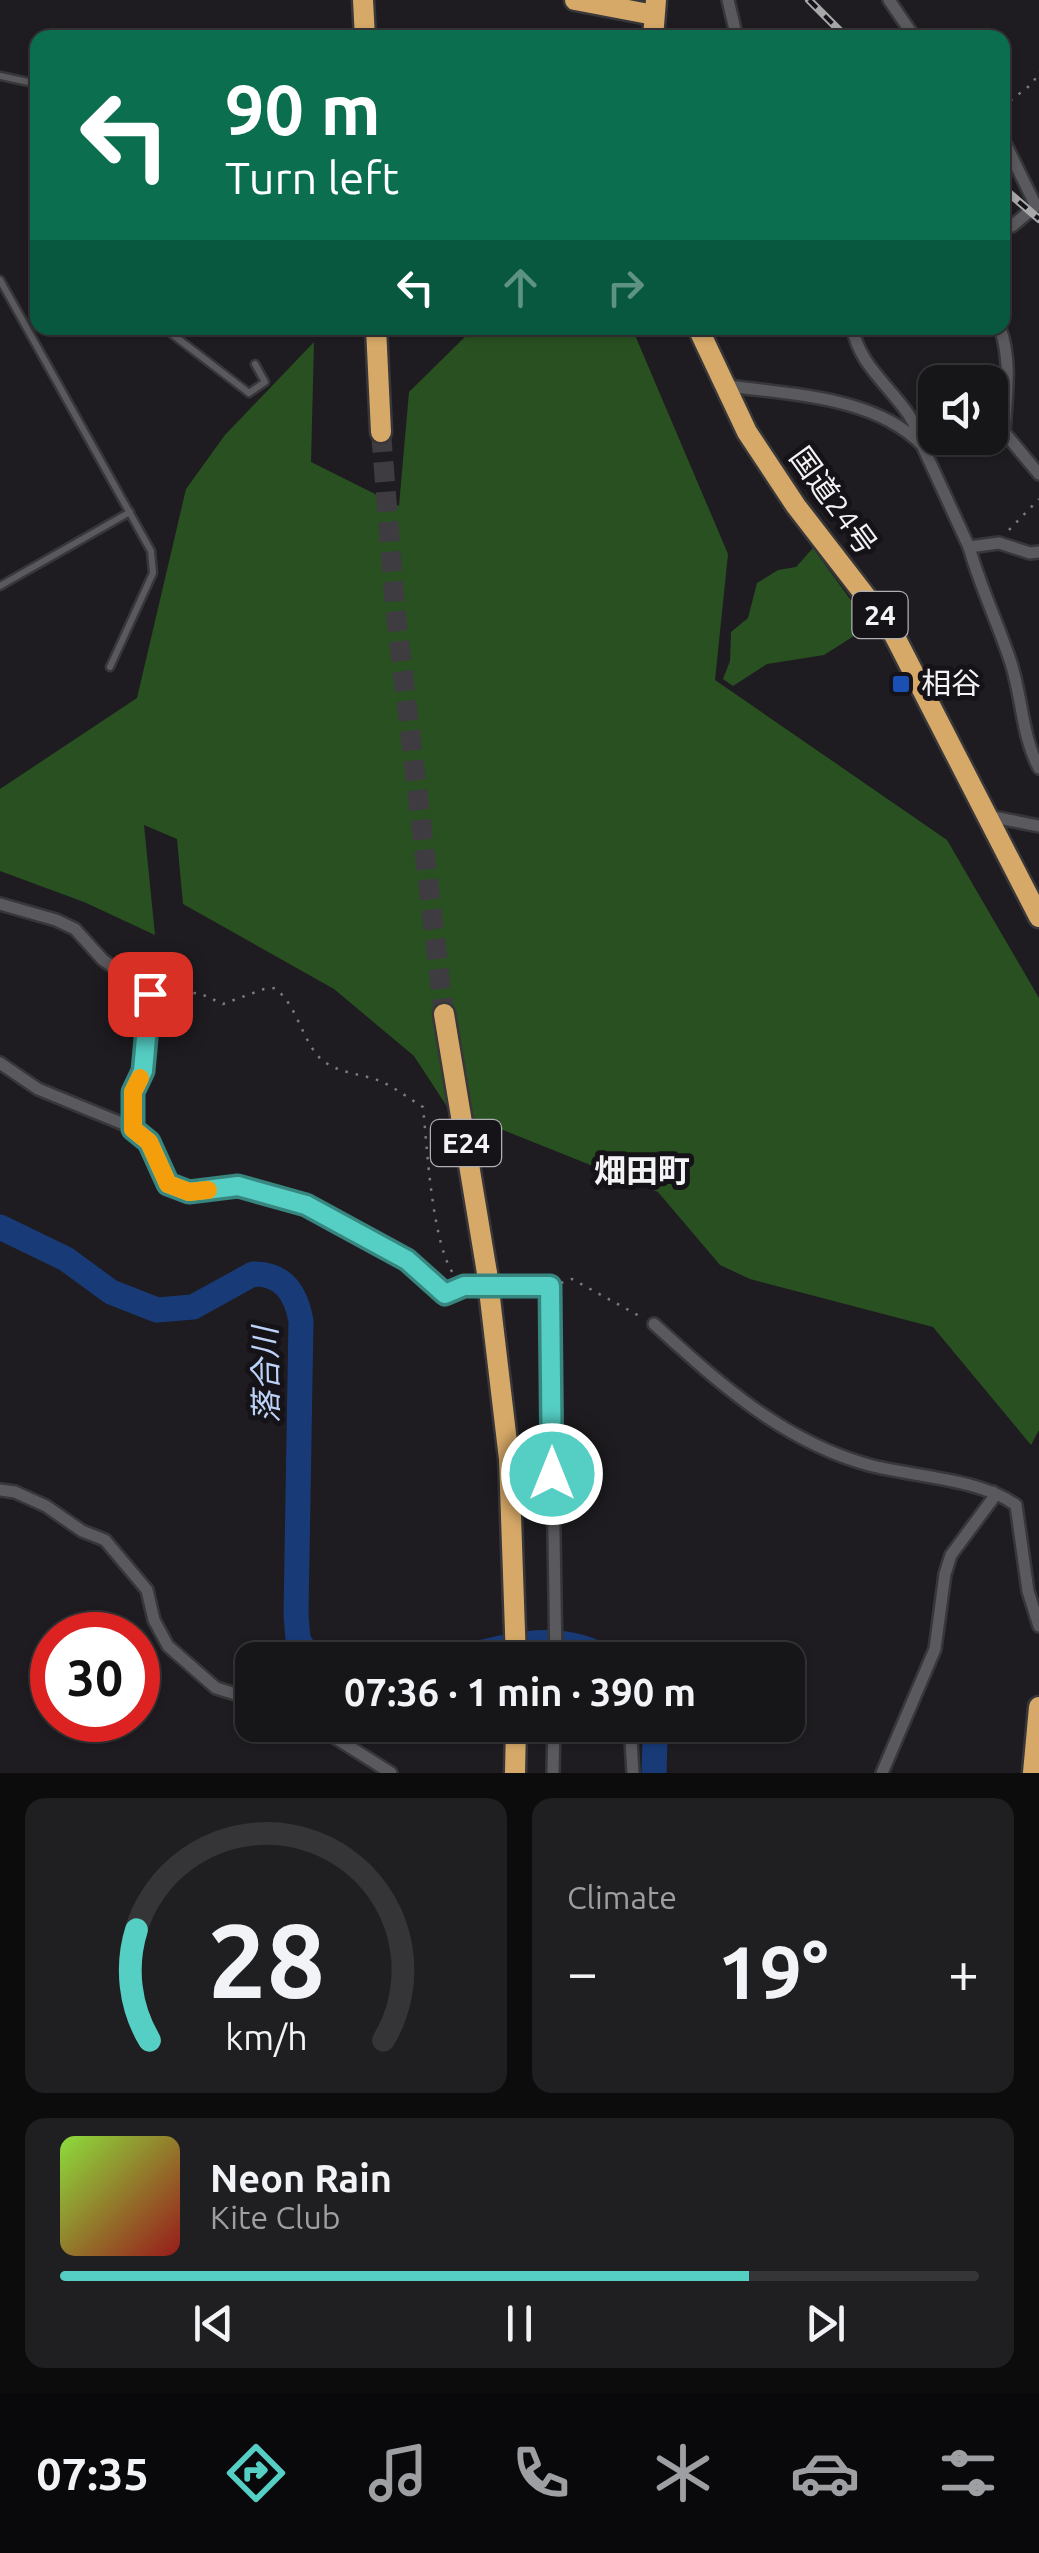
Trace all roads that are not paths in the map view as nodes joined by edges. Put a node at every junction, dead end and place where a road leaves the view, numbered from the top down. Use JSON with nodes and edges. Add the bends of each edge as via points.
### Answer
{"nodes":[{"id":1,"x":363,"y":0,"type":"edge"},
{"id":2,"x":574,"y":0,"type":"edge"},
{"id":3,"x":728,"y":0,"type":"edge"},
{"id":4,"x":889,"y":0,"type":"edge"},
{"id":5,"x":655,"y":7,"type":"edge"},
{"id":6,"x":365,"y":30,"type":"edge"},
{"id":7,"x":735,"y":30,"type":"edge"},
{"id":8,"x":910,"y":30,"type":"edge"},
{"id":9,"x":0,"y":76,"type":"edge"},
{"id":10,"x":30,"y":82,"type":"edge"},
{"id":11,"x":1010,"y":153,"type":"edge"},
{"id":12,"x":1010,"y":226,"type":"edge"},
{"id":13,"x":0,"y":280,"type":"edge"},
{"id":14,"x":30,"y":334,"type":"edge"},
{"id":15,"x":31,"y":335,"type":"edge"},
{"id":16,"x":173,"y":335,"type":"edge"},
{"id":17,"x":376,"y":335,"type":"edge"},
{"id":18,"x":701,"y":335,"type":"edge"},
{"id":19,"x":855,"y":335,"type":"edge"},
{"id":20,"x":1003,"y":335,"type":"edge"},
{"id":21,"x":255,"y":364,"type":"dead end"},
{"id":22,"x":722,"y":385,"type":"junction"},
{"id":23,"x":918,"y":430,"type":"edge"},
{"id":24,"x":381,"y":432,"type":"tunnel mouth"},
{"id":25,"x":918,"y":441,"type":"edge"},
{"id":26,"x":927,"y":455,"type":"edge"},
{"id":27,"x":1039,"y":474,"type":"edge"},
{"id":28,"x":130,"y":512,"type":"junction"},
{"id":29,"x":969,"y":547,"type":"junction"},
{"id":30,"x":1039,"y":552,"type":"edge"},
{"id":31,"x":0,"y":586,"type":"edge"},
{"id":32,"x":110,"y":667,"type":"dead end"},
{"id":33,"x":1039,"y":768,"type":"edge"},
{"id":34,"x":988,"y":816,"type":"junction"},
{"id":35,"x":1039,"y":826,"type":"edge"},
{"id":36,"x":0,"y":904,"type":"edge"},
{"id":37,"x":1039,"y":917,"type":"edge"},
{"id":38,"x":444,"y":1014,"type":"tunnel mouth"},
{"id":39,"x":0,"y":1063,"type":"edge"},
{"id":40,"x":133,"y":1129,"type":"junction"},
{"id":41,"x":654,"y":1324,"type":"road end"},
{"id":42,"x":0,"y":1490,"type":"edge"},
{"id":43,"x":994,"y":1492,"type":"junction"},
{"id":44,"x":1039,"y":1626,"type":"edge"},
{"id":45,"x":515,"y":1642,"type":"edge"},
{"id":46,"x":555,"y":1642,"type":"edge"},
{"id":47,"x":235,"y":1694,"type":"edge"},
{"id":48,"x":1039,"y":1708,"type":"edge"},
{"id":49,"x":342,"y":1742,"type":"edge"},
{"id":50,"x":516,"y":1742,"type":"edge"},
{"id":51,"x":554,"y":1742,"type":"edge"},
{"id":52,"x":631,"y":1742,"type":"edge"},
{"id":53,"x":390,"y":1773,"type":"edge"},
{"id":54,"x":515,"y":1773,"type":"edge"},
{"id":55,"x":553,"y":1773,"type":"edge"},
{"id":56,"x":633,"y":1773,"type":"edge"},
{"id":57,"x":882,"y":1773,"type":"edge"},
{"id":58,"x":1032,"y":1773,"type":"edge"}],
"edges":[{"from":1,"to":6,"type":"highway"},
{"from":2,"to":5,"type":"highway"},
{"from":3,"to":7,"type":"street"},
{"from":4,"to":8,"type":"street"},
{"from":9,"to":10,"type":"lane"},
{"from":11,"to":12,"type":"street","via":[[1036,206]]},
{"from":13,"to":14,"type":"lane"},
{"from":15,"to":28,"type":"lane"},
{"from":16,"to":21,"type":"lane","via":[[249,393],[265,382]]},
{"from":17,"to":24,"type":"highway"},
{"from":18,"to":22,"type":"highway","name":"国道24号","number":"24"},
{"from":19,"to":23,"type":"street","via":[[878,380]]},
{"from":20,"to":27,"type":"street","via":[[1004,432]]},
{"from":22,"to":25,"type":"street","via":[[852,406]]},
{"from":22,"to":34,"type":"highway","name":"国道24号","number":"24","via":[[796,506],[892,629]]},
{"from":26,"to":29,"type":"street"},
{"from":28,"to":31,"type":"lane"},
{"from":28,"to":32,"type":"lane","via":[[151,551],[152,574]]},
{"from":29,"to":30,"type":"street","via":[[999,543]]},
{"from":29,"to":33,"type":"street"},
{"from":34,"to":35,"type":"street"},
{"from":34,"to":37,"type":"highway","name":"国道24号","number":"24"},
{"from":36,"to":40,"type":"street","via":[[75,929],[103,960],[150,994]]},
{"from":38,"to":45,"type":"highway","number":"E24","bridge":true,"via":[[510,1459]]},
{"from":39,"to":40,"type":"street","via":[[38,1090]]},
{"from":40,"to":46,"type":"street","via":[[149,1142],[168,1184],[189,1192],[238,1186],[306,1205],[407,1260],[445,1294],[464,1286],[550,1286]]},
{"from":41,"to":43,"type":"street","via":[[736,1398],[786,1431],[867,1464]]},
{"from":42,"to":47,"type":"street","via":[[46,1506],[105,1540],[148,1590],[168,1646],[216,1688]]},
{"from":43,"to":44,"type":"street","via":[[1016,1505]]},
{"from":43,"to":57,"type":"street","via":[[951,1555],[934,1649]]},
{"from":48,"to":58,"type":"highway"},
{"from":49,"to":53,"type":"street"},
{"from":50,"to":54,"type":"highway"},
{"from":51,"to":55,"type":"street"},
{"from":52,"to":56,"type":"street"}]}
